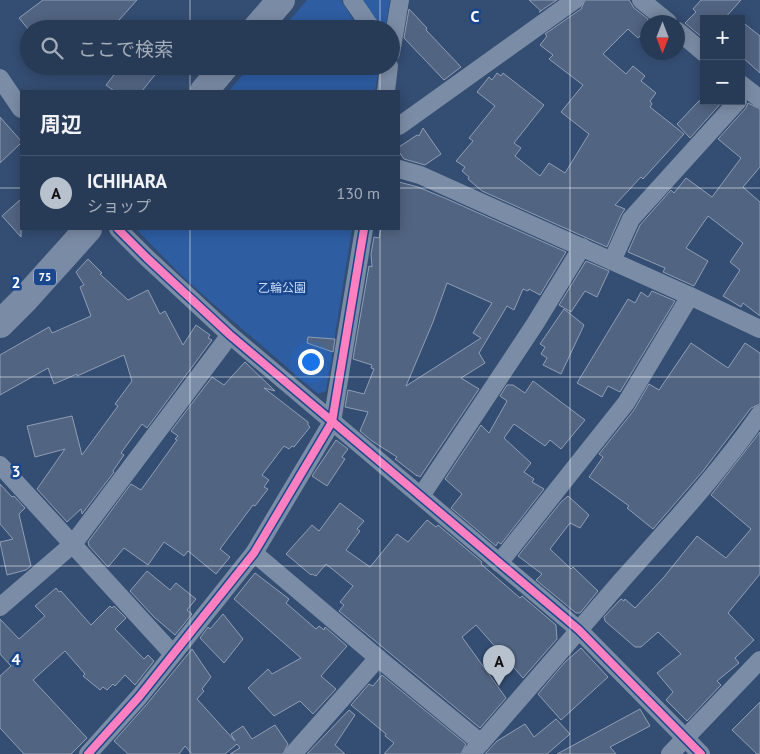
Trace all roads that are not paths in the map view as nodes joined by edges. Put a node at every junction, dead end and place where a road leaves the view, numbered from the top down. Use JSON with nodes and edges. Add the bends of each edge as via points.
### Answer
{"nodes":[{"id":1,"x":281,"y":0,"type":"edge"},
{"id":2,"x":352,"y":0,"type":"edge"},
{"id":3,"x":400,"y":0,"type":"edge"},
{"id":4,"x":575,"y":0,"type":"edge"},
{"id":5,"x":641,"y":0,"type":"edge"},
{"id":6,"x":659,"y":15,"type":"edge"},
{"id":7,"x":264,"y":20,"type":"edge"},
{"id":8,"x":366,"y":20,"type":"edge"},
{"id":9,"x":397,"y":20,"type":"edge"},
{"id":10,"x":685,"y":37,"type":"edge"},
{"id":11,"x":700,"y":49,"type":"edge"},
{"id":12,"x":217,"y":75,"type":"edge"},
{"id":13,"x":388,"y":75,"type":"edge"},
{"id":14,"x":0,"y":78,"type":"edge"},
{"id":15,"x":205,"y":90,"type":"edge"},
{"id":16,"x":386,"y":90,"type":"edge"},
{"id":17,"x":746,"y":94,"type":"edge"},
{"id":18,"x":5,"y":97,"type":"edge"},
{"id":19,"x":20,"y":108,"type":"edge"},
{"id":20,"x":400,"y":125,"type":"edge"},
{"id":21,"x":400,"y":169,"type":"edge"},
{"id":22,"x":87,"y":230,"type":"edge"},
{"id":23,"x":119,"y":230,"type":"edge"},
{"id":24,"x":364,"y":230,"type":"edge"},
{"id":25,"x":582,"y":248,"type":"junction"},
{"id":26,"x":612,"y":261,"type":"junction"},
{"id":27,"x":690,"y":296,"type":"junction"},
{"id":28,"x":0,"y":324,"type":"edge"},
{"id":29,"x":760,"y":329,"type":"edge"},
{"id":30,"x":230,"y":335,"type":"junction"},
{"id":31,"x":760,"y":414,"type":"edge"},
{"id":32,"x":332,"y":422,"type":"junction"},
{"id":33,"x":0,"y":465,"type":"edge"},
{"id":34,"x":421,"y":496,"type":"junction"},
{"id":35,"x":73,"y":544,"type":"junction"},
{"id":36,"x":254,"y":553,"type":"junction"},
{"id":37,"x":499,"y":563,"type":"junction"},
{"id":38,"x":0,"y":606,"type":"edge"},
{"id":39,"x":579,"y":630,"type":"junction"},
{"id":40,"x":172,"y":653,"type":"junction"},
{"id":41,"x":378,"y":658,"type":"junction"},
{"id":42,"x":760,"y":660,"type":"edge"},
{"id":43,"x":684,"y":738,"type":"junction"},
{"id":44,"x":476,"y":748,"type":"edge"},
{"id":45,"x":97,"y":751,"type":"edge"},
{"id":46,"x":293,"y":754,"type":"edge"},
{"id":47,"x":670,"y":754,"type":"edge"},
{"id":48,"x":701,"y":754,"type":"edge"}],
"edges":[{"from":1,"to":7,"type":"main road"},
{"from":2,"to":8,"type":"street"},
{"from":3,"to":9,"type":"street"},
{"from":4,"to":20,"type":"street"},
{"from":5,"to":6,"type":"street"},
{"from":10,"to":11,"type":"street"},
{"from":12,"to":15,"type":"main road"},
{"from":13,"to":16,"type":"street"},
{"from":14,"to":18,"type":"street"},
{"from":17,"to":26,"type":"street","via":[[631,219]]},
{"from":18,"to":19,"type":"street"},
{"from":21,"to":25,"type":"street","via":[[420,175]]},
{"from":22,"to":28,"type":"main road","number":"75"},
{"from":23,"to":30,"type":"street"},
{"from":24,"to":32,"type":"street"},
{"from":25,"to":26,"type":"street"},
{"from":25,"to":34,"type":"street"},
{"from":26,"to":27,"type":"street"},
{"from":27,"to":29,"type":"street"},
{"from":27,"to":37,"type":"street","via":[[626,403]]},
{"from":30,"to":32,"type":"street"},
{"from":30,"to":35,"type":"street"},
{"from":31,"to":39,"type":"street","via":[[709,480]]},
{"from":32,"to":34,"type":"street"},
{"from":32,"to":36,"type":"street"},
{"from":33,"to":35,"type":"street"},
{"from":34,"to":37,"type":"street"},
{"from":35,"to":38,"type":"street"},
{"from":35,"to":40,"type":"street"},
{"from":36,"to":40,"type":"street"},
{"from":36,"to":41,"type":"street"},
{"from":37,"to":39,"type":"street"},
{"from":39,"to":43,"type":"street"},
{"from":39,"to":44,"type":"street"},
{"from":40,"to":45,"type":"street"},
{"from":41,"to":44,"type":"street"},
{"from":41,"to":46,"type":"street"},
{"from":42,"to":43,"type":"street"},
{"from":43,"to":47,"type":"street"},
{"from":43,"to":48,"type":"street"}]}
